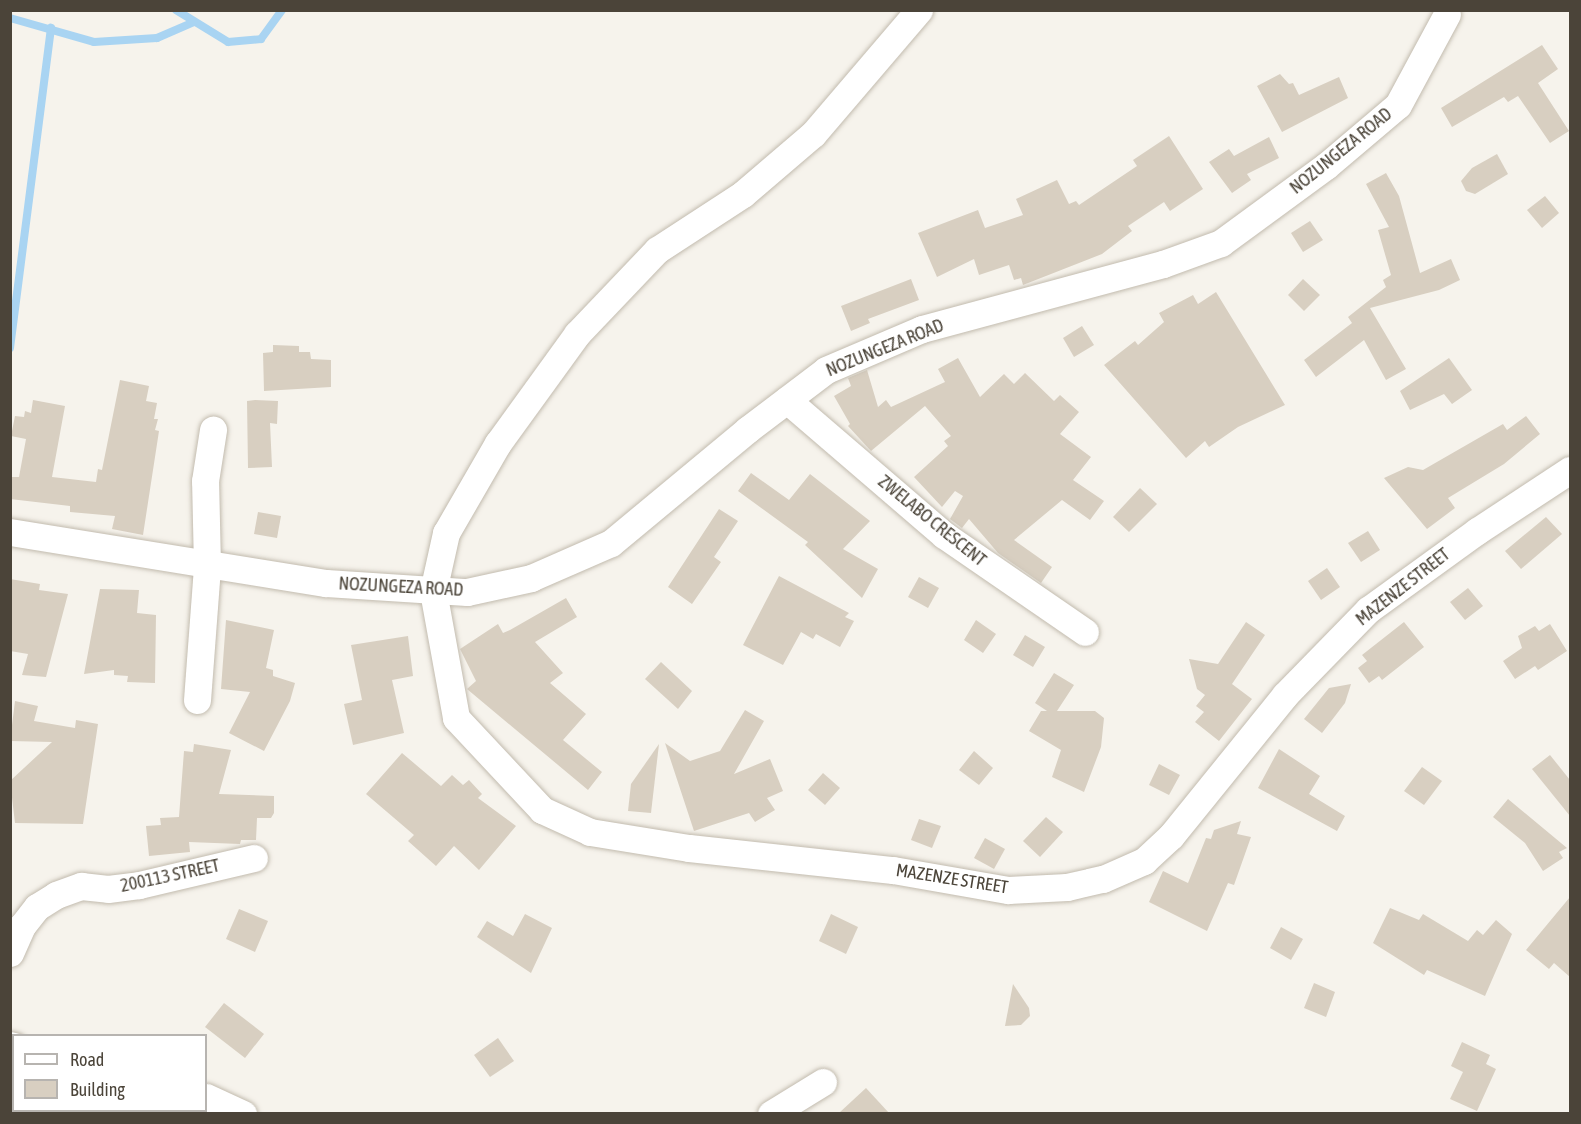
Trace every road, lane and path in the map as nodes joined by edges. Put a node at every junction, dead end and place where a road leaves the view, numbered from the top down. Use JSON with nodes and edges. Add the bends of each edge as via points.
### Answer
{"nodes":[{"id":1,"x":919,"y":10,"type":"edge"},
{"id":2,"x":1447,"y":14,"type":"dead end"},
{"id":3,"x":787,"y":400,"type":"junction"},
{"id":4,"x":213,"y":430,"type":"dead end"},
{"id":5,"x":1570,"y":470,"type":"edge"},
{"id":6,"x":10,"y":532,"type":"edge"},
{"id":7,"x":207,"y":566,"type":"junction"},
{"id":8,"x":433,"y":591,"type":"junction"},
{"id":9,"x":1086,"y":632,"type":"dead end"},
{"id":10,"x":197,"y":700,"type":"dead end"},
{"id":11,"x":254,"y":858,"type":"dead end"},
{"id":12,"x":10,"y":953,"type":"edge"},
{"id":13,"x":823,"y":1082,"type":"dead end"},
{"id":14,"x":207,"y":1097,"type":"edge"},
{"id":15,"x":243,"y":1113,"type":"edge"},
{"id":16,"x":771,"y":1113,"type":"edge"}],
"edges":[{"from":1,"to":8,"type":"street","via":[[813,134],[743,194],[657,250],[577,334],[498,443],[446,533]]},
{"from":2,"to":3,"type":"street","name":"NOZUNGEZA ROAD","via":[[1398,105],[1326,166],[1221,243],[1004,310],[922,329],[826,370]]},
{"from":3,"to":8,"type":"street","name":"NOZUNGEZA ROAD","via":[[611,543],[531,578],[467,592]]},
{"from":3,"to":9,"type":"street","name":"ZWELABO CRESCENT","via":[[944,535]]},
{"from":4,"to":7,"type":"street","via":[[205,481]]},
{"from":5,"to":8,"type":"street","name":"MAZENZE STREET","via":[[1368,610],[1285,695],[1218,783],[1144,861],[1103,879],[1067,887],[1008,890],[893,870],[689,848],[590,832],[542,810],[456,718]]},
{"from":6,"to":7,"type":"street","name":"NOZUNGEZA ROAD"},
{"from":7,"to":8,"type":"street","name":"NOZUNGEZA ROAD","via":[[326,583]]},
{"from":7,"to":10,"type":"street"},
{"from":11,"to":12,"type":"street","name":"200113 STREET","via":[[139,885],[108,889],[81,886],[56,895],[37,907],[22,926]]},
{"from":13,"to":16,"type":"street"},
{"from":14,"to":15,"type":"street"}]}
